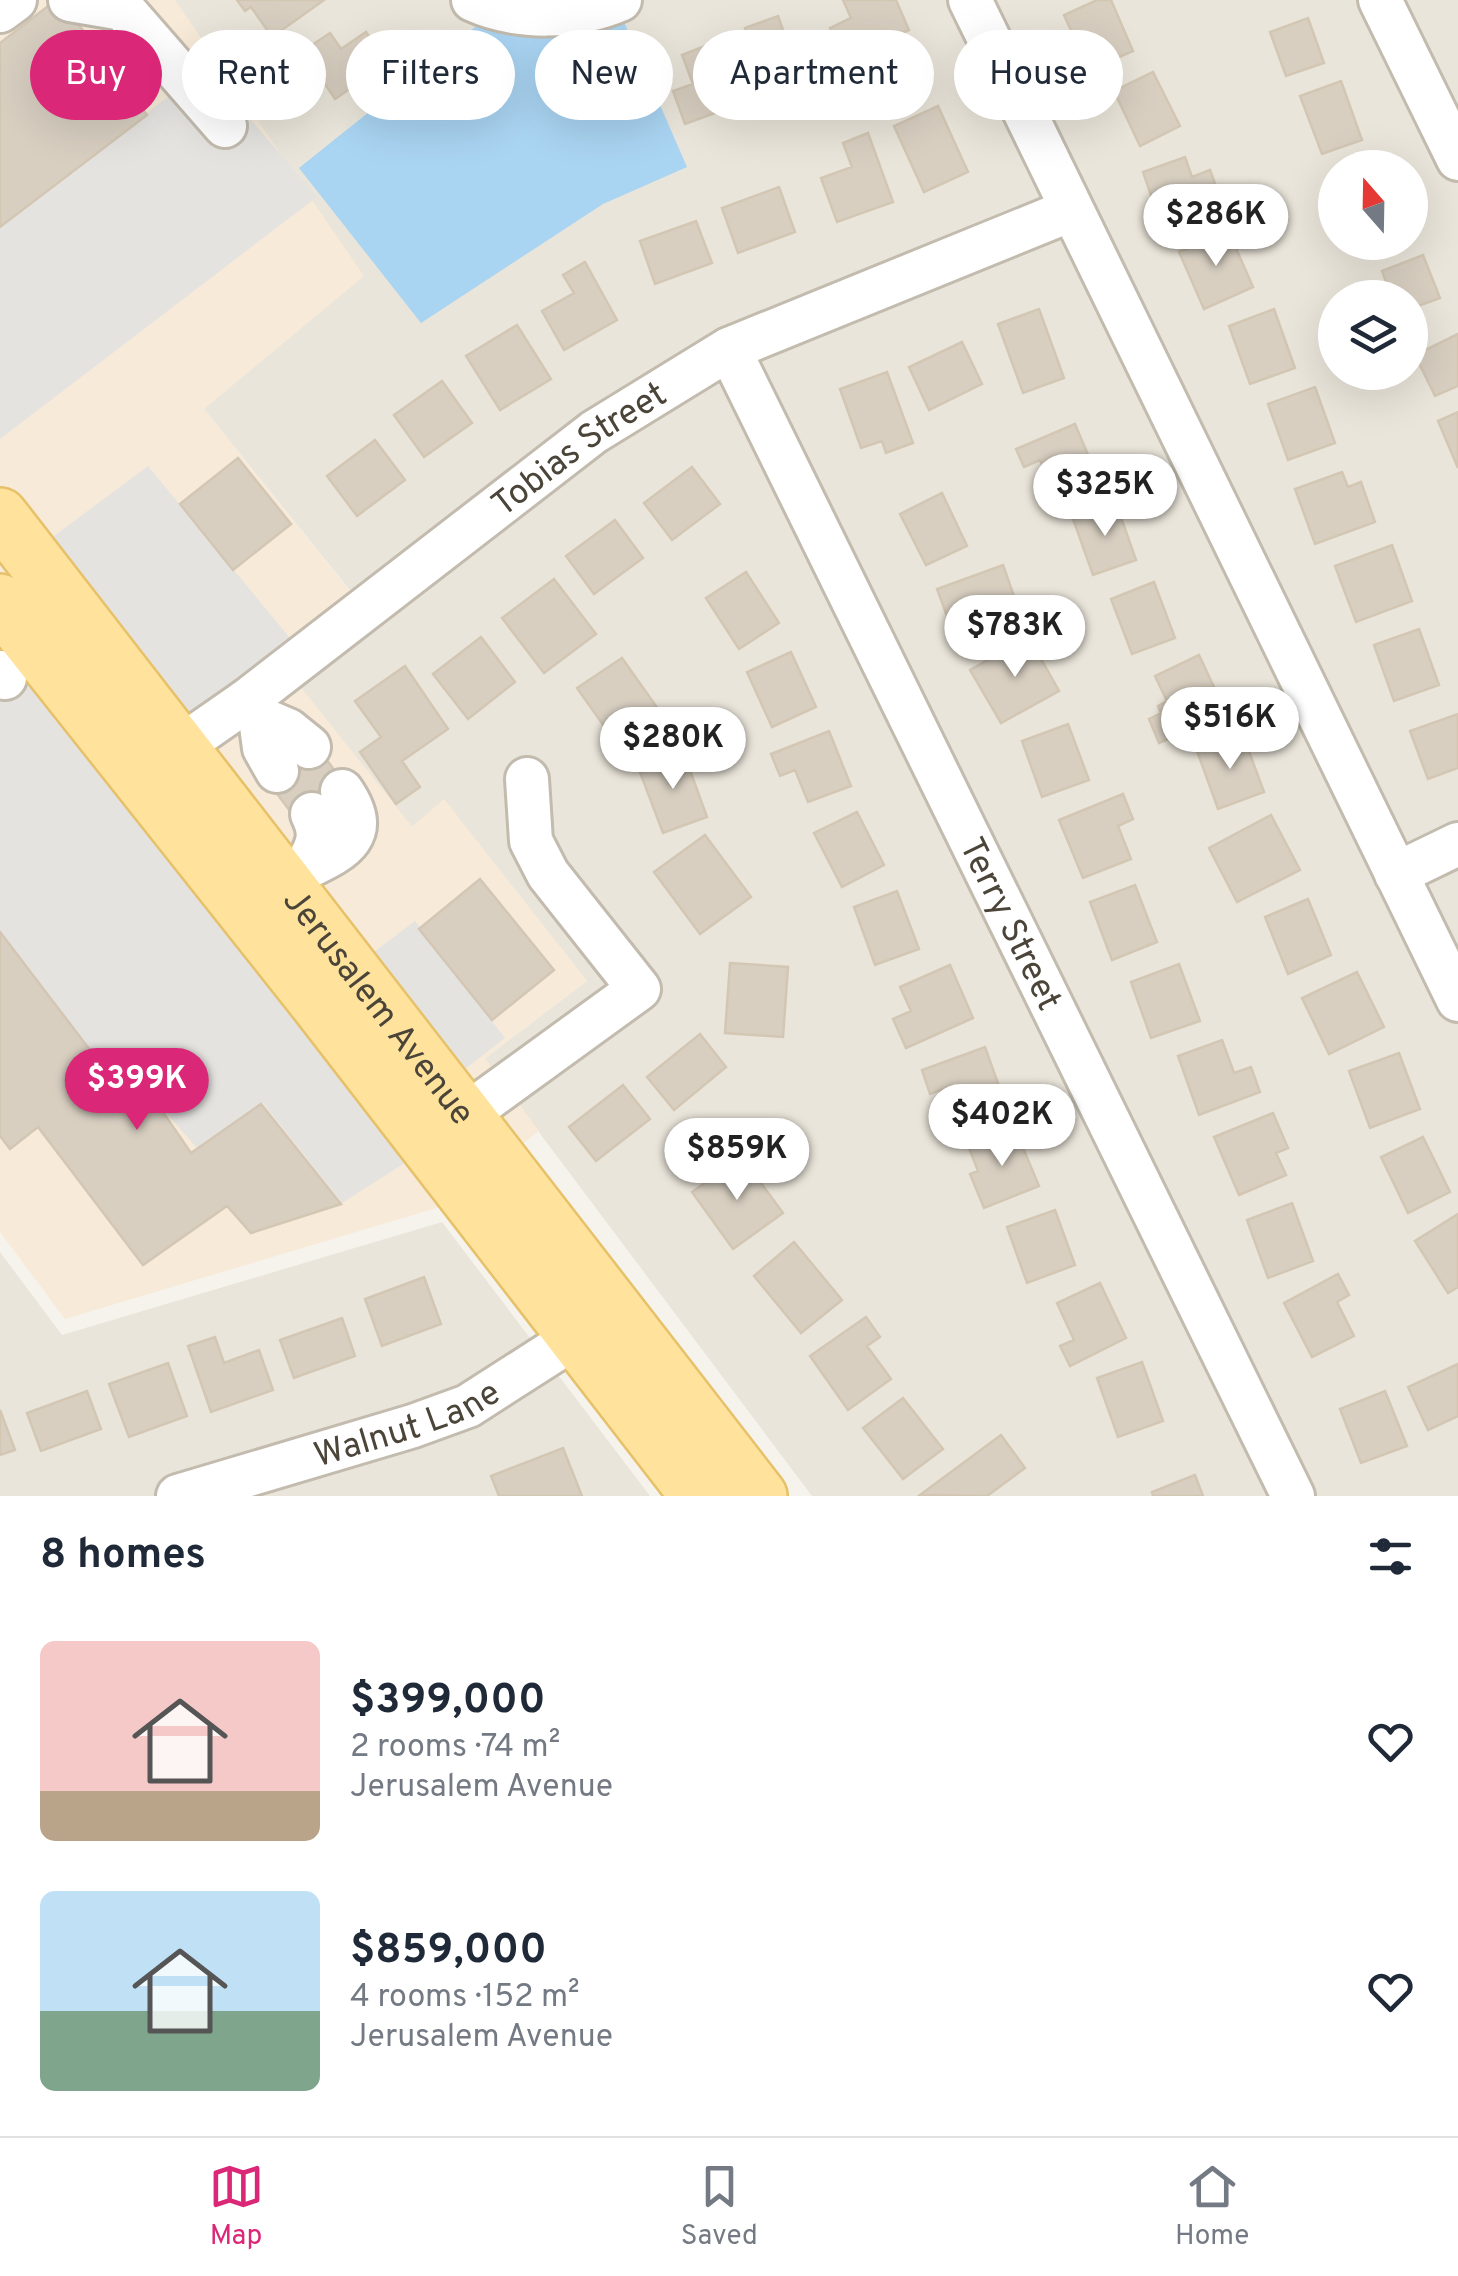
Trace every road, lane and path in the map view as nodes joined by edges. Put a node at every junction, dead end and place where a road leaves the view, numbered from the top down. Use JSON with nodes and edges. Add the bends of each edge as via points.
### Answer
{"nodes":[{"id":1,"x":14,"y":0,"type":"edge"},
{"id":2,"x":70,"y":0,"type":"edge"},
{"id":3,"x":473,"y":0,"type":"edge"},
{"id":4,"x":620,"y":0,"type":"edge"},
{"id":5,"x":970,"y":0,"type":"edge"},
{"id":6,"x":1380,"y":0,"type":"edge"},
{"id":7,"x":0,"y":11,"type":"edge"},
{"id":8,"x":225,"y":126,"type":"dead end"},
{"id":9,"x":1458,"y":159,"type":"edge"},
{"id":10,"x":1070,"y":210,"type":"junction"},
{"id":11,"x":729,"y":348,"type":"junction"},
{"id":12,"x":0,"y":516,"type":"edge"},
{"id":13,"x":0,"y":602,"type":"edge"},
{"id":14,"x":253,"y":709,"type":"junction"},
{"id":15,"x":293,"y":759,"type":"dead end"},
{"id":16,"x":158,"y":762,"type":"junction"},
{"id":17,"x":527,"y":779,"type":"dead end"},
{"id":18,"x":327,"y":802,"type":"dead end"},
{"id":19,"x":1458,"y":844,"type":"edge"},
{"id":20,"x":294,"y":873,"type":"junction"},
{"id":21,"x":1396,"y":874,"type":"junction"},
{"id":22,"x":1458,"y":1000,"type":"edge"},
{"id":23,"x":444,"y":1130,"type":"junction"},
{"id":24,"x":592,"y":1321,"type":"junction"},
{"id":25,"x":178,"y":1496,"type":"edge"},
{"id":26,"x":699,"y":1496,"type":"edge"},
{"id":27,"x":759,"y":1496,"type":"edge"},
{"id":28,"x":1293,"y":1496,"type":"edge"}],
"edges":[{"from":1,"to":7,"type":"street"},
{"from":2,"to":8,"type":"street","via":[[123,9]]},
{"from":3,"to":4,"type":"street","via":[[550,15]]},
{"from":5,"to":10,"type":"street"},
{"from":6,"to":9,"type":"street"},
{"from":10,"to":11,"type":"street","name":"Tobias Street"},
{"from":10,"to":21,"type":"street"},
{"from":11,"to":14,"type":"street","name":"Tobias Street","via":[[594,432]]},
{"from":11,"to":28,"type":"street","name":"Terry Street"},
{"from":12,"to":16,"type":"main road","name":"Jerusalem Avenue"},
{"from":13,"to":16,"type":"main road","name":"Jerusalem Avenue"},
{"from":14,"to":15,"type":"street","via":[[264,748]]},
{"from":14,"to":16,"type":"street","name":"Tobias Street"},
{"from":16,"to":20,"type":"main road","name":"Jerusalem Avenue"},
{"from":16,"to":23,"type":"main road","name":"Jerusalem Avenue","via":[[318,1002]]},
{"from":17,"to":23,"type":"street","via":[[532,841],[548,874],[639,989]]},
{"from":18,"to":20,"type":"street","via":[[318,846]]},
{"from":19,"to":21,"type":"street"},
{"from":20,"to":23,"type":"main road","name":"Jerusalem Avenue"},
{"from":21,"to":22,"type":"street"},
{"from":23,"to":24,"type":"main road","name":"Jerusalem Avenue"},
{"from":24,"to":25,"type":"street","name":"Walnut Lane","via":[[468,1406]]},
{"from":24,"to":26,"type":"main road","name":"Jerusalem Avenue"},
{"from":24,"to":27,"type":"main road","name":"Jerusalem Avenue"}]}
